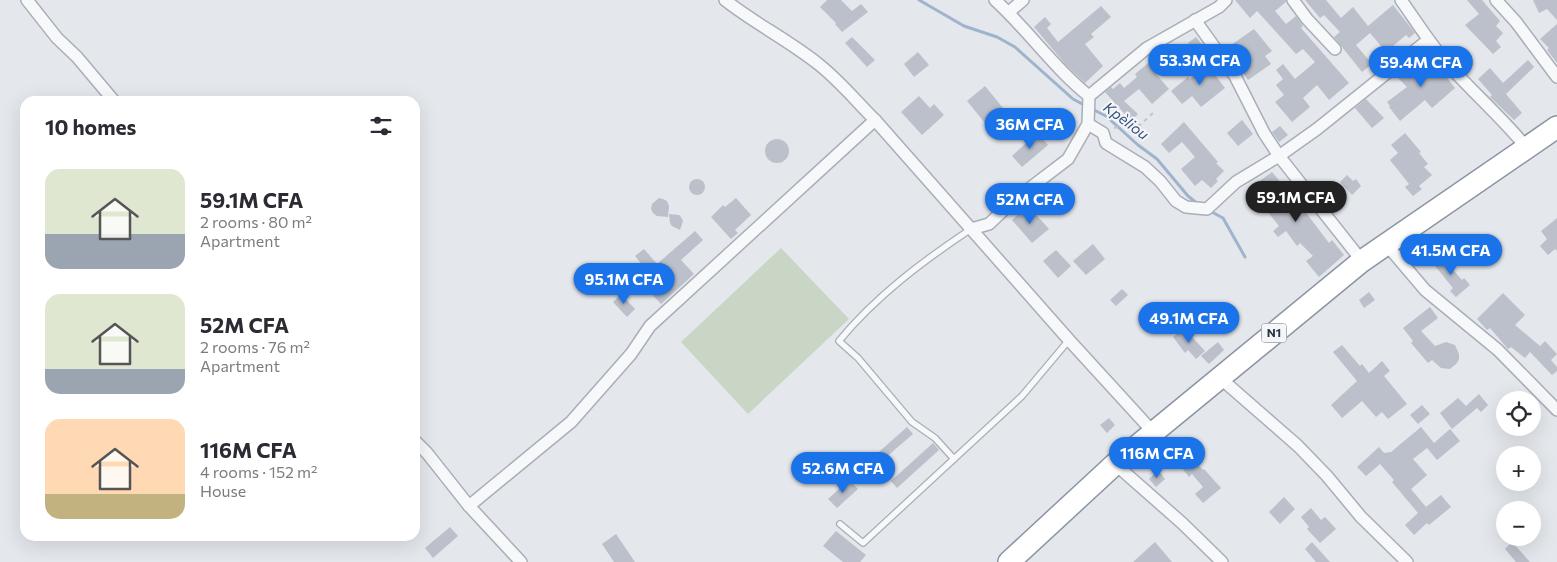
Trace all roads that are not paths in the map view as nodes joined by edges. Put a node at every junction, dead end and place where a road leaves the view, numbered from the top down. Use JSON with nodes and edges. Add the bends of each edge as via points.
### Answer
{"nodes":[{"id":1,"x":27,"y":0,"type":"edge"},
{"id":2,"x":724,"y":0,"type":"edge"},
{"id":3,"x":995,"y":0,"type":"edge"},
{"id":4,"x":1023,"y":0,"type":"edge"},
{"id":5,"x":1226,"y":0,"type":"edge"},
{"id":6,"x":1293,"y":0,"type":"edge"},
{"id":7,"x":1401,"y":0,"type":"edge"},
{"id":8,"x":1496,"y":0,"type":"edge"},
{"id":9,"x":1008,"y":12,"type":"junction"},
{"id":10,"x":1195,"y":20,"type":"junction"},
{"id":11,"x":1428,"y":40,"type":"junction"},
{"id":12,"x":1335,"y":49,"type":"dead end"},
{"id":13,"x":1557,"y":77,"type":"edge"},
{"id":14,"x":110,"y":96,"type":"edge"},
{"id":15,"x":1089,"y":98,"type":"junction"},
{"id":16,"x":875,"y":120,"type":"junction"},
{"id":17,"x":1088,"y":120,"type":"junction"},
{"id":18,"x":1557,"y":126,"type":"edge"},
{"id":19,"x":1526,"y":147,"type":"junction"},
{"id":20,"x":1279,"y":156,"type":"junction"},
{"id":21,"x":971,"y":229,"type":"junction"},
{"id":22,"x":1386,"y":244,"type":"junction"},
{"id":23,"x":1362,"y":261,"type":"junction"},
{"id":24,"x":1069,"y":340,"type":"junction"},
{"id":25,"x":1219,"y":377,"type":"junction"},
{"id":26,"x":1557,"y":410,"type":"edge"},
{"id":27,"x":1154,"y":433,"type":"junction"},
{"id":28,"x":420,"y":446,"type":"edge"},
{"id":29,"x":954,"y":459,"type":"junction"},
{"id":30,"x":1115,"y":464,"type":"junction"},
{"id":31,"x":469,"y":506,"type":"junction"},
{"id":32,"x":840,"y":524,"type":"dead end"},
{"id":33,"x":521,"y":562,"type":"edge"},
{"id":34,"x":1009,"y":562,"type":"edge"},
{"id":35,"x":1222,"y":562,"type":"edge"},
{"id":36,"x":1407,"y":562,"type":"edge"}],
"edges":[{"from":1,"to":14,"type":"street"},
{"from":2,"to":16,"type":"street","via":[[819,64]]},
{"from":3,"to":9,"type":"street"},
{"from":4,"to":9,"type":"street"},
{"from":5,"to":10,"type":"street"},
{"from":6,"to":12,"type":"street"},
{"from":7,"to":11,"type":"street"},
{"from":8,"to":13,"type":"street"},
{"from":9,"to":15,"type":"street"},
{"from":10,"to":15,"type":"street","via":[[1147,48]]},
{"from":10,"to":20,"type":"street","via":[[1235,76]]},
{"from":11,"to":19,"type":"street"},
{"from":11,"to":20,"type":"street"},
{"from":15,"to":17,"type":"street"},
{"from":16,"to":21,"type":"street"},
{"from":16,"to":31,"type":"street","via":[[650,326],[631,354],[571,422]]},
{"from":17,"to":20,"type":"street","via":[[1103,133],[1106,143],[1145,167],[1186,208],[1207,209],[1236,182]]},
{"from":17,"to":21,"type":"street","via":[[1068,159],[1013,201],[989,224]]},
{"from":18,"to":19,"type":"highway","number":"N1"},
{"from":19,"to":22,"type":"highway","number":"N1"},
{"from":20,"to":23,"type":"street"},
{"from":21,"to":24,"type":"street"},
{"from":21,"to":29,"type":"lane","via":[[915,268],[838,341],[858,358],[912,422],[935,438]]},
{"from":22,"to":23,"type":"highway","number":"N1"},
{"from":22,"to":26,"type":"street","via":[[1425,290],[1498,350]]},
{"from":23,"to":25,"type":"highway","number":"N1"},
{"from":24,"to":27,"type":"street"},
{"from":24,"to":29,"type":"lane","via":[[1022,396]]},
{"from":25,"to":27,"type":"highway","number":"N1"},
{"from":25,"to":36,"type":"street","via":[[1298,446],[1361,517]]},
{"from":27,"to":30,"type":"highway","number":"N1"},
{"from":28,"to":31,"type":"street"},
{"from":29,"to":32,"type":"lane","via":[[863,543]]},
{"from":30,"to":34,"type":"highway","number":"N1"},
{"from":30,"to":35,"type":"street"},
{"from":31,"to":33,"type":"street"}]}
